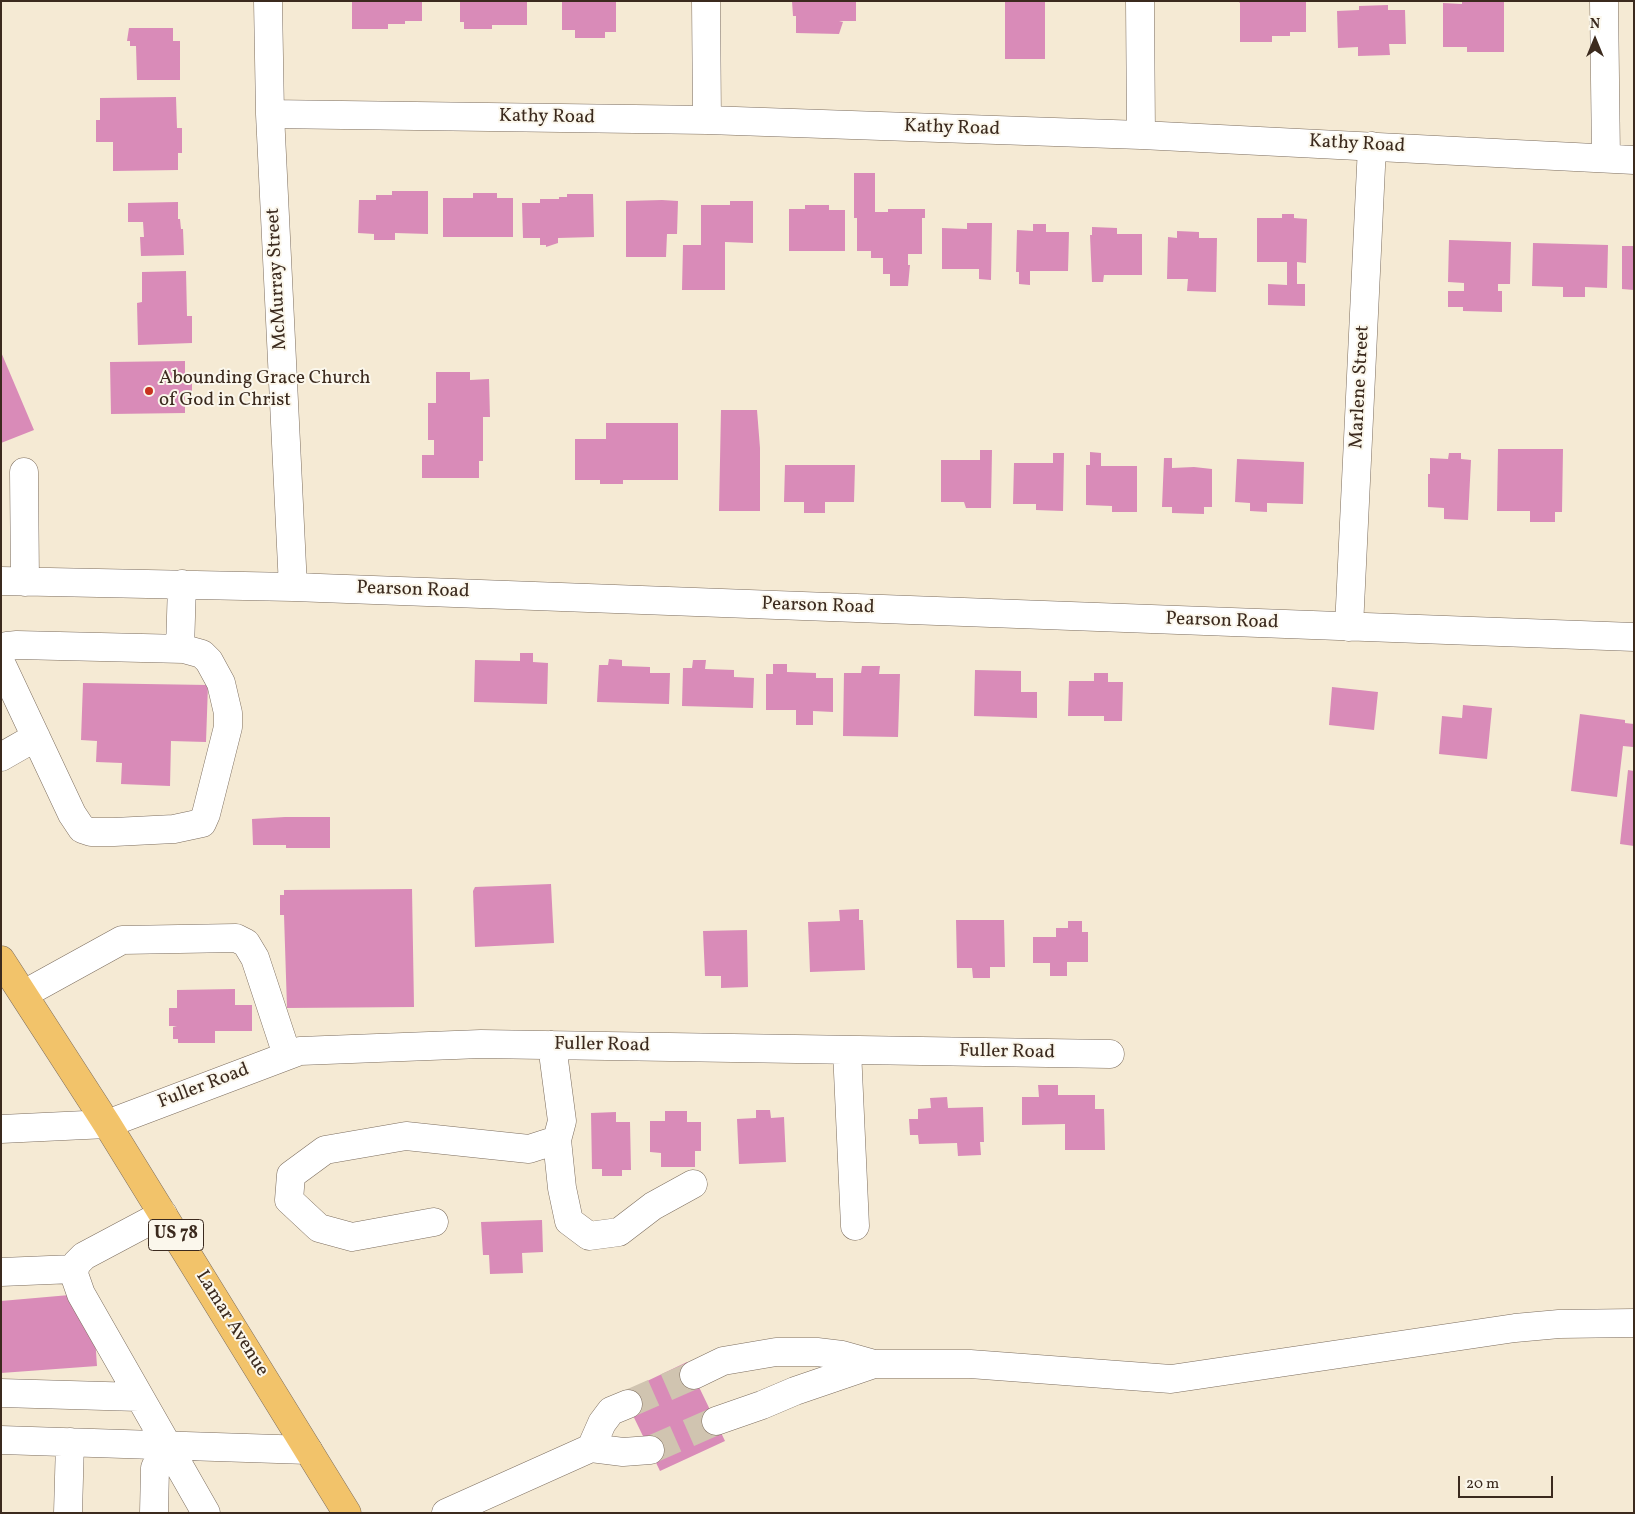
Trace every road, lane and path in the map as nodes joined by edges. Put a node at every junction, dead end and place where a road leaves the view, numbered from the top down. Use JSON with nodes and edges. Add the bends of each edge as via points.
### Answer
{"nodes":[{"id":1,"x":268,"y":1,"type":"edge"},
{"id":2,"x":706,"y":1,"type":"edge"},
{"id":3,"x":1140,"y":1,"type":"edge"},
{"id":4,"x":1604,"y":1,"type":"edge"},
{"id":5,"x":270,"y":114,"type":"junction"},
{"id":6,"x":707,"y":120,"type":"junction"},
{"id":7,"x":1141,"y":135,"type":"junction"},
{"id":8,"x":1372,"y":146,"type":"junction"},
{"id":9,"x":1606,"y":158,"type":"junction"},
{"id":10,"x":1634,"y":160,"type":"edge"},
{"id":11,"x":24,"y":472,"type":"dead end"},
{"id":12,"x":13,"y":582,"type":"edge"},
{"id":13,"x":182,"y":584,"type":"junction"},
{"id":14,"x":293,"y":587,"type":"junction"},
{"id":15,"x":1349,"y":627,"type":"junction"},
{"id":16,"x":1634,"y":637,"type":"edge"},
{"id":17,"x":180,"y":649,"type":"junction"},
{"id":18,"x":1,"y":651,"type":"edge"},
{"id":19,"x":1,"y":663,"type":"edge"},
{"id":20,"x":36,"y":736,"type":"junction"},
{"id":21,"x":1,"y":757,"type":"edge"},
{"id":22,"x":1,"y":960,"type":"edge"},
{"id":23,"x":24,"y":994,"type":"junction"},
{"id":24,"x":552,"y":1045,"type":"junction"},
{"id":25,"x":847,"y":1050,"type":"junction"},
{"id":26,"x":1110,"y":1054,"type":"dead end"},
{"id":27,"x":287,"y":1055,"type":"junction"},
{"id":28,"x":107,"y":1124,"type":"junction"},
{"id":29,"x":1,"y":1128,"type":"edge"},
{"id":30,"x":557,"y":1140,"type":"junction"},
{"id":31,"x":693,"y":1184,"type":"dead end"},
{"id":32,"x":163,"y":1214,"type":"junction"},
{"id":33,"x":434,"y":1222,"type":"dead end"},
{"id":34,"x":855,"y":1226,"type":"dead end"},
{"id":35,"x":74,"y":1269,"type":"junction"},
{"id":36,"x":1,"y":1272,"type":"edge"},
{"id":37,"x":1634,"y":1323,"type":"edge"},
{"id":38,"x":874,"y":1364,"type":"junction"},
{"id":39,"x":694,"y":1375,"type":"tunnel mouth"},
{"id":40,"x":1,"y":1393,"type":"edge"},
{"id":41,"x":139,"y":1397,"type":"junction"},
{"id":42,"x":628,"y":1404,"type":"tunnel mouth"},
{"id":43,"x":716,"y":1421,"type":"tunnel mouth"},
{"id":44,"x":1,"y":1440,"type":"edge"},
{"id":45,"x":70,"y":1442,"type":"junction"},
{"id":46,"x":165,"y":1445,"type":"junction"},
{"id":47,"x":591,"y":1448,"type":"junction"},
{"id":48,"x":308,"y":1450,"type":"junction"},
{"id":49,"x":650,"y":1450,"type":"tunnel mouth"},
{"id":50,"x":68,"y":1513,"type":"edge"},
{"id":51,"x":154,"y":1513,"type":"edge"},
{"id":52,"x":206,"y":1513,"type":"edge"},
{"id":53,"x":347,"y":1513,"type":"edge"},
{"id":54,"x":446,"y":1513,"type":"edge"}],
"edges":[{"from":1,"to":5,"type":"street","name":"McMurray Street"},
{"from":2,"to":6,"type":"street"},
{"from":3,"to":7,"type":"street"},
{"from":4,"to":9,"type":"street"},
{"from":5,"to":6,"type":"street","name":"Kathy Road"},
{"from":5,"to":14,"type":"street","name":"McMurray Street"},
{"from":6,"to":7,"type":"street","name":"Kathy Road"},
{"from":7,"to":8,"type":"street","name":"Kathy Road"},
{"from":8,"to":9,"type":"street","name":"Kathy Road"},
{"from":8,"to":15,"type":"street","name":"Marlene Street"},
{"from":9,"to":10,"type":"street","name":"Kathy Road"},
{"from":11,"to":12,"type":"street"},
{"from":12,"to":13,"type":"street","name":"Pearson Road"},
{"from":13,"to":14,"type":"street","name":"Pearson Road"},
{"from":13,"to":17,"type":"street"},
{"from":14,"to":15,"type":"street","name":"Pearson Road"},
{"from":15,"to":16,"type":"street","name":"Pearson Road"},
{"from":17,"to":18,"type":"street","via":[[11,645]]},
{"from":17,"to":20,"type":"street","via":[[202,654],[209,661],[221,683],[228,713],[226,740],[202,823],[140,831],[91,832],[82,829]]},
{"from":19,"to":20,"type":"street"},
{"from":20,"to":21,"type":"street"},
{"from":22,"to":23,"type":"highway","name":"Lamar Avenue","number":"US 78"},
{"from":23,"to":27,"type":"street","via":[[122,940],[236,938],[246,944],[255,958]]},
{"from":23,"to":28,"type":"highway","name":"Lamar Avenue","number":"US 78"},
{"from":24,"to":25,"type":"street","name":"Fuller Road"},
{"from":24,"to":27,"type":"street","name":"Fuller Road","via":[[481,1044],[300,1051]]},
{"from":24,"to":30,"type":"street","via":[[562,1121]]},
{"from":25,"to":26,"type":"street","name":"Fuller Road"},
{"from":25,"to":34,"type":"street"},
{"from":27,"to":28,"type":"street","name":"Fuller Road"},
{"from":28,"to":29,"type":"street","name":"Fuller Road"},
{"from":28,"to":32,"type":"highway","name":"Lamar Avenue","number":"US 78"},
{"from":30,"to":31,"type":"street","via":[[569,1221],[589,1236],[619,1232],[653,1206]]},
{"from":30,"to":33,"type":"street","via":[[529,1149],[406,1136],[325,1150],[291,1175],[289,1200],[319,1228],[352,1238]]},
{"from":32,"to":35,"type":"street","via":[[84,1256]]},
{"from":32,"to":48,"type":"highway","name":"Lamar Avenue","number":"US 78"},
{"from":35,"to":36,"type":"street"},
{"from":35,"to":41,"type":"street","via":[[81,1294]]},
{"from":37,"to":38,"type":"street","via":[[1515,1328],[1172,1380],[970,1364]]},
{"from":38,"to":39,"type":"street","via":[[826,1352],[776,1352],[723,1361]]},
{"from":38,"to":43,"type":"street"},
{"from":40,"to":41,"type":"street"},
{"from":41,"to":46,"type":"street"},
{"from":42,"to":47,"type":"street","via":[[611,1411]]},
{"from":44,"to":45,"type":"street"},
{"from":45,"to":46,"type":"street"},
{"from":45,"to":50,"type":"street"},
{"from":46,"to":48,"type":"street"},
{"from":46,"to":51,"type":"street","via":[[155,1468]]},
{"from":46,"to":52,"type":"street"},
{"from":47,"to":49,"type":"street","via":[[623,1452]]},
{"from":47,"to":54,"type":"street"},
{"from":48,"to":53,"type":"highway","name":"Lamar Avenue","number":"US 78"}]}
